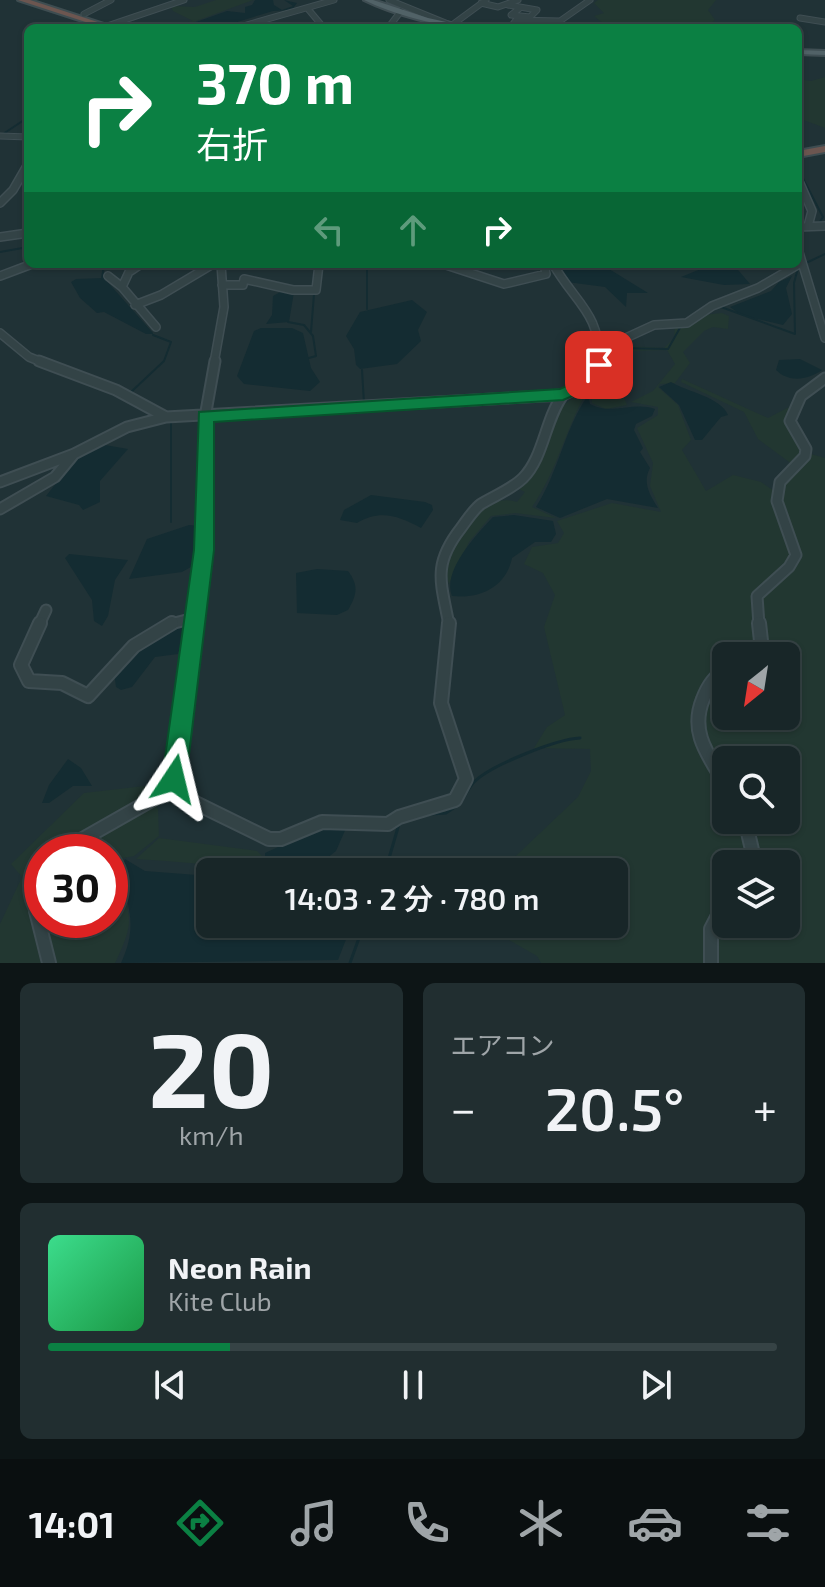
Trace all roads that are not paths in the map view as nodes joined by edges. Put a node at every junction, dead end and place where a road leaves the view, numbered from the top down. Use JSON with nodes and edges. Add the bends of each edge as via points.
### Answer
{"nodes":[{"id":1,"x":22,"y":0,"type":"edge"},
{"id":2,"x":41,"y":0,"type":"edge"},
{"id":3,"x":111,"y":0,"type":"edge"},
{"id":4,"x":184,"y":0,"type":"edge"},
{"id":5,"x":334,"y":0,"type":"edge"},
{"id":6,"x":367,"y":0,"type":"edge"},
{"id":7,"x":390,"y":0,"type":"edge"},
{"id":8,"x":517,"y":0,"type":"edge"},
{"id":9,"x":590,"y":0,"type":"edge"},
{"id":10,"x":483,"y":1,"type":"edge"},
{"id":11,"x":382,"y":5,"type":"junction"},
{"id":12,"x":508,"y":5,"type":"junction"},
{"id":13,"x":520,"y":8,"type":"dead end"},
{"id":14,"x":308,"y":9,"type":"junction"},
{"id":15,"x":475,"y":9,"type":"junction"},
{"id":16,"x":401,"y":11,"type":"junction"},
{"id":17,"x":481,"y":13,"type":"dead end"},
{"id":18,"x":84,"y":14,"type":"junction"},
{"id":19,"x":800,"y":18,"type":"dead end"},
{"id":20,"x":825,"y":22,"type":"edge"},
{"id":21,"x":103,"y":24,"type":"edge"},
{"id":22,"x":106,"y":24,"type":"edge"},
{"id":23,"x":116,"y":24,"type":"edge"},
{"id":24,"x":251,"y":24,"type":"edge"},
{"id":25,"x":321,"y":24,"type":"edge"},
{"id":26,"x":391,"y":24,"type":"edge"},
{"id":27,"x":447,"y":24,"type":"edge"},
{"id":28,"x":449,"y":24,"type":"edge"},
{"id":29,"x":452,"y":24,"type":"edge"},
{"id":30,"x":513,"y":24,"type":"edge"},
{"id":31,"x":802,"y":52,"type":"edge"},
{"id":32,"x":825,"y":53,"type":"edge"},
{"id":33,"x":0,"y":136,"type":"edge"},
{"id":34,"x":24,"y":137,"type":"edge"},
{"id":35,"x":825,"y":151,"type":"edge"},
{"id":36,"x":802,"y":155,"type":"edge"},
{"id":37,"x":24,"y":171,"type":"edge"},
{"id":38,"x":802,"y":188,"type":"edge"},
{"id":39,"x":0,"y":203,"type":"edge"},
{"id":40,"x":817,"y":226,"type":"edge"},
{"id":41,"x":24,"y":234,"type":"edge"},
{"id":42,"x":0,"y":237,"type":"edge"},
{"id":43,"x":802,"y":265,"type":"edge"},
{"id":44,"x":24,"y":267,"type":"edge"},
{"id":45,"x":135,"y":268,"type":"edge"},
{"id":46,"x":206,"y":268,"type":"edge"},
{"id":47,"x":221,"y":268,"type":"edge"},
{"id":48,"x":319,"y":268,"type":"edge"},
{"id":49,"x":455,"y":268,"type":"edge"},
{"id":50,"x":545,"y":268,"type":"edge"},
{"id":51,"x":555,"y":268,"type":"edge"},
{"id":52,"x":792,"y":268,"type":"edge"},
{"id":53,"x":0,"y":276,"type":"edge"},
{"id":54,"x":108,"y":276,"type":"dead end"},
{"id":55,"x":222,"y":285,"type":"junction"},
{"id":56,"x":122,"y":287,"type":"junction"},
{"id":57,"x":135,"y":305,"type":"junction"},
{"id":58,"x":156,"y":327,"type":"dead end"},
{"id":59,"x":0,"y":333,"type":"edge"},
{"id":60,"x":825,"y":338,"type":"edge"},
{"id":61,"x":599,"y":365,"type":"junction"},
{"id":62,"x":825,"y":378,"type":"edge"},
{"id":63,"x":563,"y":395,"type":"junction"},
{"id":64,"x":166,"y":417,"type":"junction"},
{"id":65,"x":205,"y":417,"type":"junction"},
{"id":66,"x":74,"y":454,"type":"junction"},
{"id":67,"x":0,"y":482,"type":"edge"},
{"id":68,"x":0,"y":509,"type":"edge"},
{"id":69,"x":46,"y":610,"type":"dead end"},
{"id":70,"x":194,"y":618,"type":"junction"},
{"id":71,"x":760,"y":642,"type":"edge"},
{"id":72,"x":712,"y":680,"type":"edge"},
{"id":73,"x":712,"y":762,"type":"edge"},
{"id":74,"x":169,"y":790,"type":"junction"},
{"id":75,"x":92,"y":834,"type":"edge"},
{"id":76,"x":712,"y":922,"type":"edge"},
{"id":77,"x":39,"y":938,"type":"edge"},
{"id":78,"x":49,"y":963,"type":"edge"},
{"id":79,"x":711,"y":963,"type":"edge"}],
"edges":[{"from":1,"to":21,"type":"highway"},
{"from":2,"to":18,"type":"highway"},
{"from":3,"to":18,"type":"street"},
{"from":4,"to":23,"type":"street"},
{"from":5,"to":14,"type":"street"},
{"from":6,"to":11,"type":"main road"},
{"from":7,"to":11,"type":"street"},
{"from":7,"to":28,"type":"street"},
{"from":8,"to":12,"type":"street"},
{"from":9,"to":30,"type":"street","via":[[560,21]]},
{"from":10,"to":12,"type":"street"},
{"from":10,"to":15,"type":"street"},
{"from":11,"to":16,"type":"main road"},
{"from":12,"to":13,"type":"street"},
{"from":14,"to":24,"type":"street"},
{"from":14,"to":25,"type":"street"},
{"from":15,"to":17,"type":"street"},
{"from":15,"to":29,"type":"street"},
{"from":16,"to":26,"type":"street"},
{"from":16,"to":27,"type":"main road"},
{"from":18,"to":22,"type":"highway"},
{"from":19,"to":20,"type":"street"},
{"from":31,"to":32,"type":"main road"},
{"from":33,"to":34,"type":"street"},
{"from":35,"to":36,"type":"highway"},
{"from":37,"to":39,"type":"street"},
{"from":38,"to":40,"type":"street"},
{"from":41,"to":42,"type":"street"},
{"from":43,"to":60,"type":"street"},
{"from":44,"to":53,"type":"street"},
{"from":45,"to":56,"type":"street"},
{"from":46,"to":57,"type":"street"},
{"from":47,"to":55,"type":"street"},
{"from":48,"to":55,"type":"street","via":[[316,290],[244,279],[243,285]]},
{"from":49,"to":50,"type":"street","via":[[504,284],[546,274]]},
{"from":51,"to":61,"type":"street","via":[[585,305],[598,332]]},
{"from":52,"to":61,"type":"street","via":[[687,323],[654,325],[627,337],[610,347]]},
{"from":54,"to":56,"type":"street"},
{"from":55,"to":65,"type":"street","via":[[224,307]]},
{"from":56,"to":57,"type":"street"},
{"from":57,"to":58,"type":"street"},
{"from":59,"to":64,"type":"street","via":[[29,357],[116,390]]},
{"from":61,"to":63,"type":"street","via":[[588,383]]},
{"from":62,"to":71,"type":"street","via":[[801,396],[790,421],[806,449],[800,466],[779,487],[782,525],[796,555],[791,566],[758,593]]},
{"from":63,"to":65,"type":"street"},
{"from":63,"to":74,"type":"street","via":[[522,479],[467,518],[440,561],[449,625],[441,703],[466,779],[461,794],[388,824],[322,822],[269,839]]},
{"from":64,"to":65,"type":"street"},
{"from":64,"to":66,"type":"street","via":[[127,427]]},
{"from":65,"to":70,"type":"street","via":[[206,523]]},
{"from":66,"to":67,"type":"street"},
{"from":66,"to":68,"type":"street","via":[[55,477]]},
{"from":69,"to":70,"type":"street","via":[[21,665],[23,672],[29,681],[62,683],[88,696],[160,625]]},
{"from":70,"to":74,"type":"street","via":[[181,743]]},
{"from":72,"to":73,"type":"street","via":[[694,719]]},
{"from":74,"to":75,"type":"street"},
{"from":76,"to":79,"type":"street"},
{"from":77,"to":78,"type":"street"}]}
